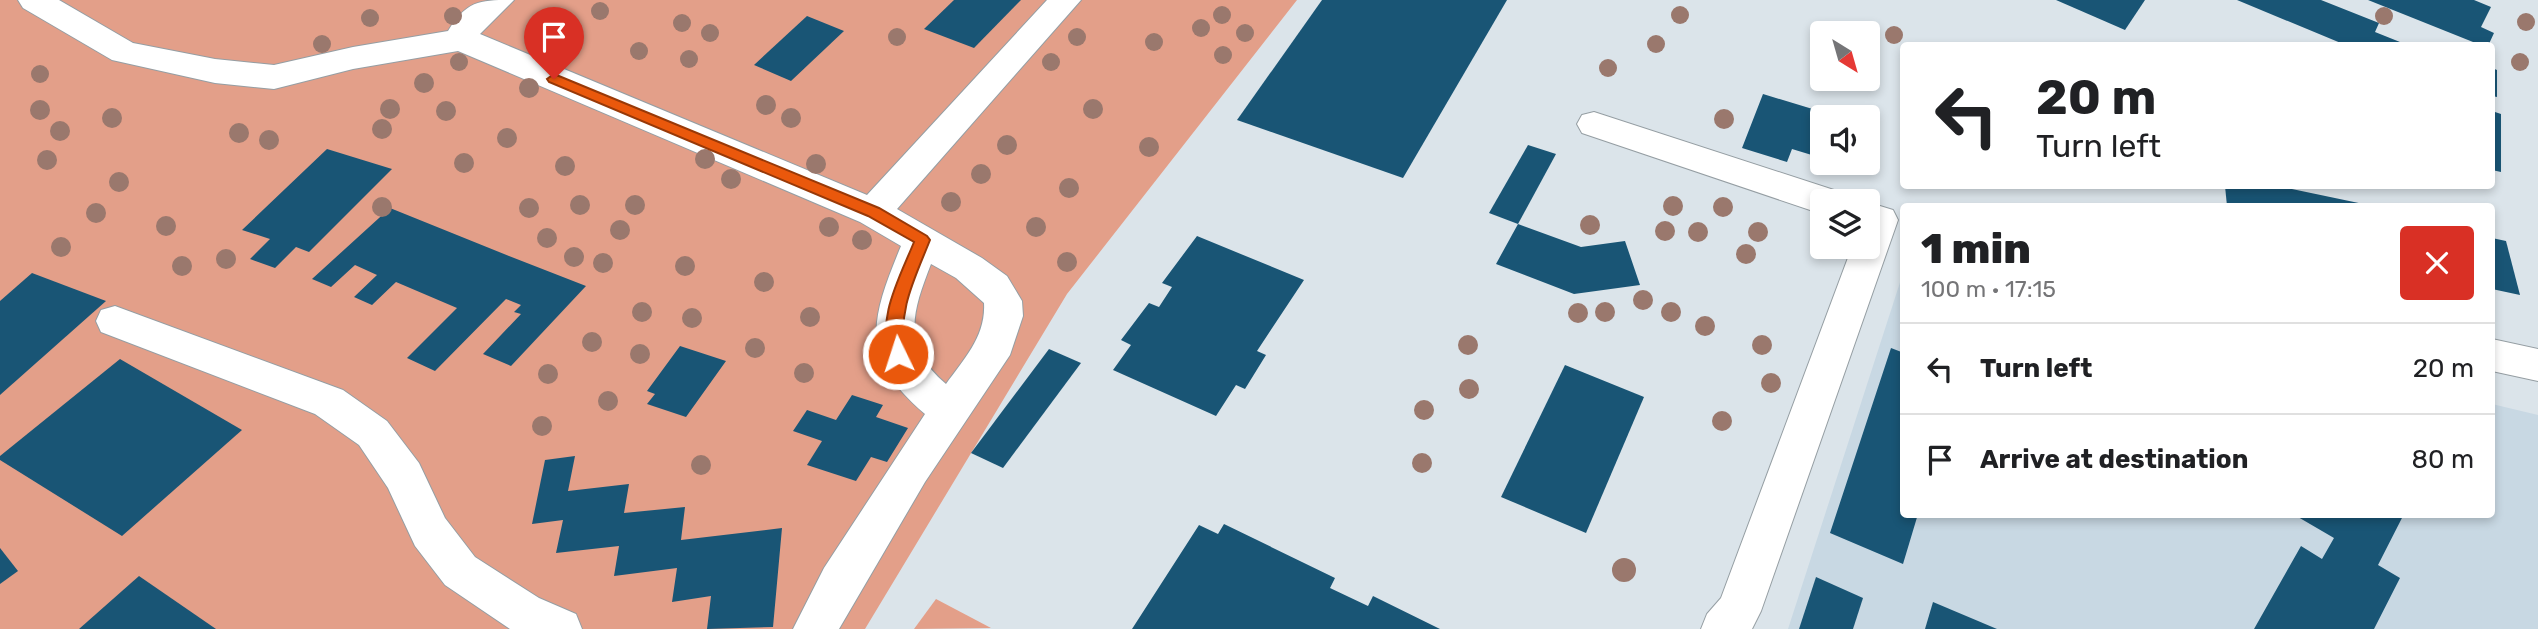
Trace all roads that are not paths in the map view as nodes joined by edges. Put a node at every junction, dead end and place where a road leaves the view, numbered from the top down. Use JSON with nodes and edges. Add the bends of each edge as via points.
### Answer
{"nodes":[{"id":1,"x":34,"y":0,"type":"edge"},
{"id":2,"x":498,"y":0,"type":"edge"},
{"id":3,"x":1065,"y":0,"type":"edge"},
{"id":4,"x":464,"y":39,"type":"junction"},
{"id":5,"x":1594,"y":124,"type":"dead end"},
{"id":6,"x":1810,"y":196,"type":"edge"},
{"id":7,"x":873,"y":212,"type":"junction"},
{"id":8,"x":1884,"y":220,"type":"edge"},
{"id":9,"x":922,"y":240,"type":"junction"},
{"id":10,"x":115,"y":321,"type":"dead end"},
{"id":11,"x":2495,"y":356,"type":"edge"},
{"id":12,"x":2538,"y":365,"type":"edge"},
{"id":13,"x":950,"y":411,"type":"junction"},
{"id":14,"x":560,"y":629,"type":"edge"},
{"id":15,"x":815,"y":629,"type":"edge"},
{"id":16,"x":1723,"y":629,"type":"edge"}],
"edges":[{"from":1,"to":4,"type":"street","via":[[124,52],[250,75],[274,77]]},
{"from":2,"to":4,"type":"street","via":[[472,20],[463,32]]},
{"from":3,"to":7,"type":"street"},
{"from":4,"to":7,"type":"street"},
{"from":5,"to":6,"type":"street"},
{"from":7,"to":9,"type":"street"},
{"from":8,"to":16,"type":"street","via":[[1738,611]]},
{"from":9,"to":13,"type":"street","via":[[899,300],[893,333],[898,354],[913,378]]},
{"from":9,"to":13,"type":"street","via":[[994,286],[1003,301],[996,344]]},
{"from":10,"to":14,"type":"street","via":[[329,402],[373,433],[404,476],[430,532],[460,571],[523,613]]},
{"from":11,"to":12,"type":"street"},
{"from":13,"to":15,"type":"street","via":[[910,468]]}]}
